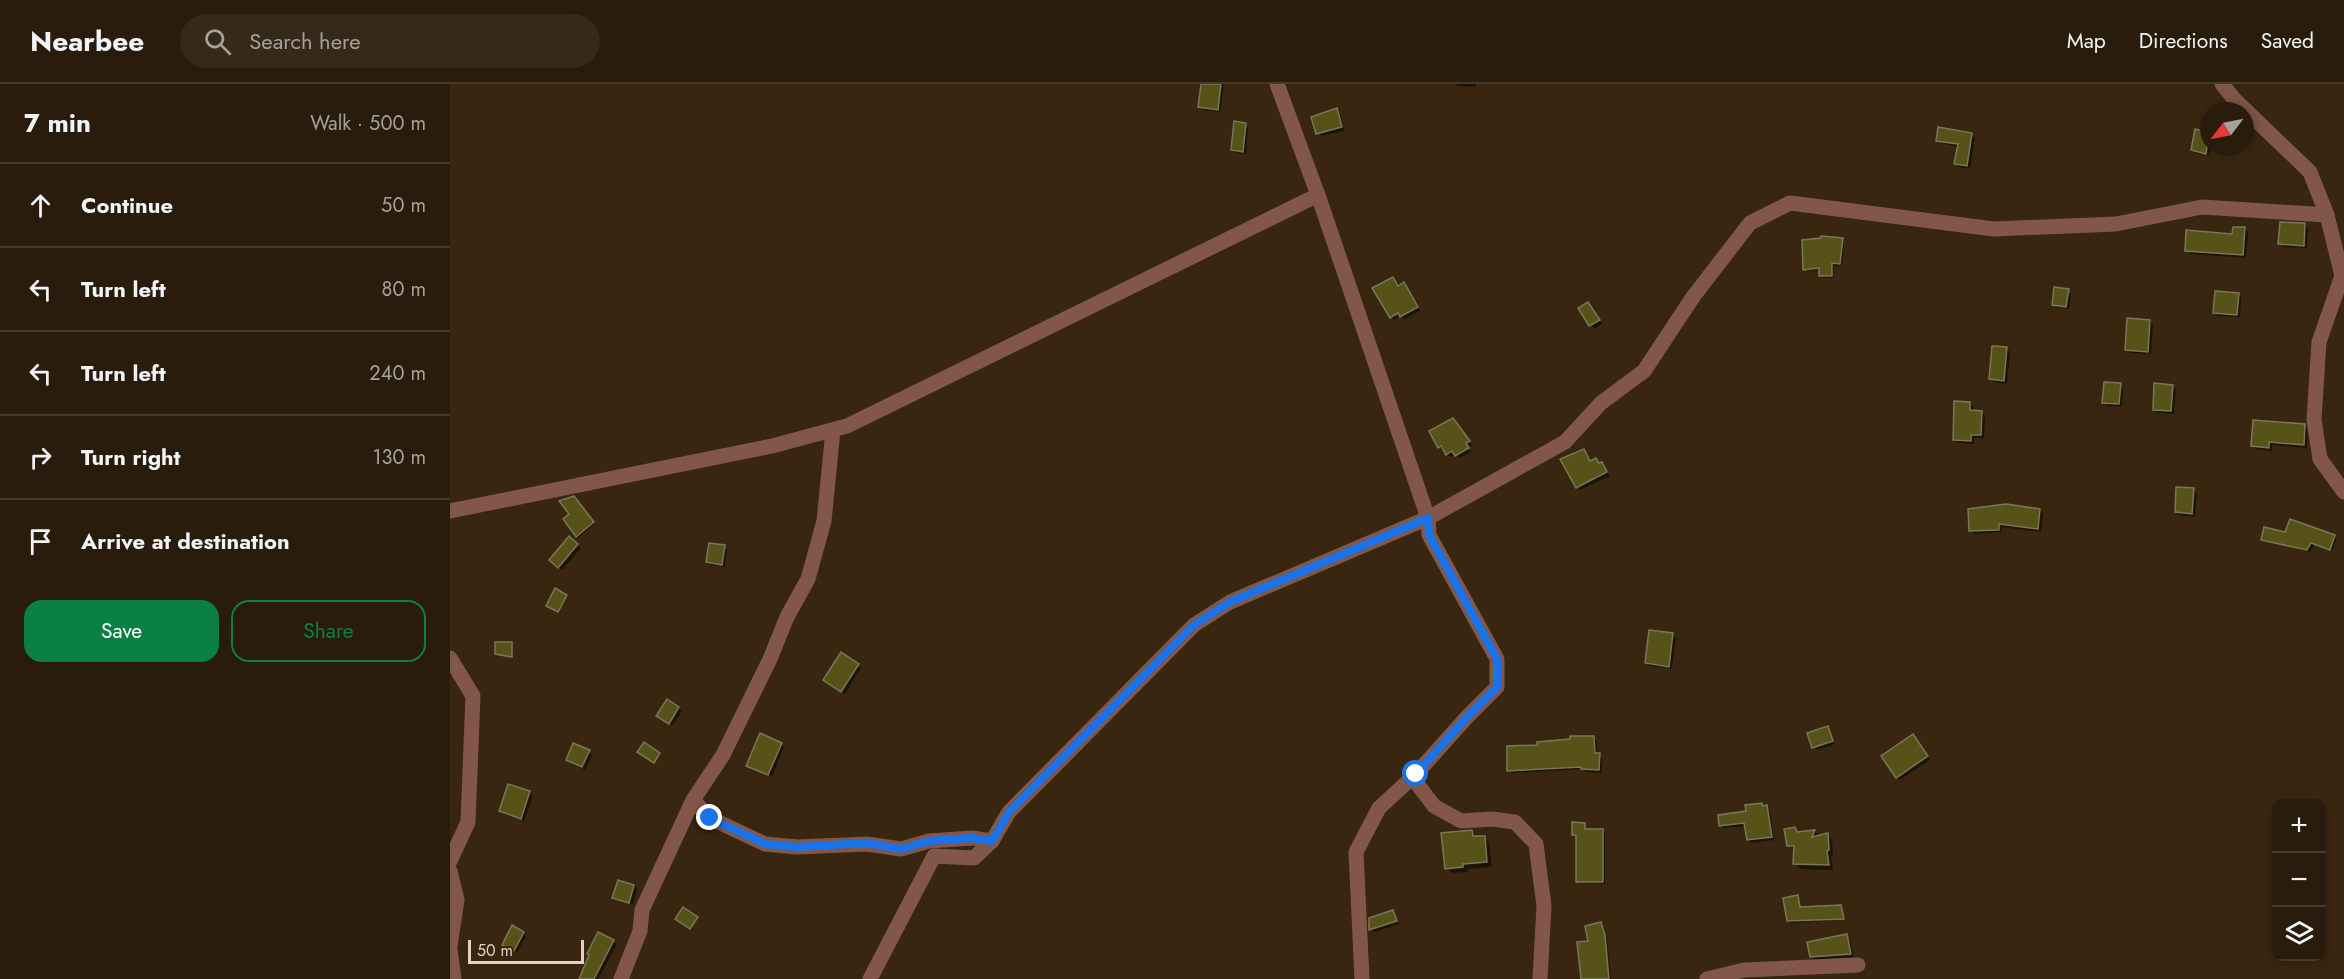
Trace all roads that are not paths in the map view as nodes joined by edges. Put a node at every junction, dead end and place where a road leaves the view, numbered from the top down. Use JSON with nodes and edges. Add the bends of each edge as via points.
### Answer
{"nodes":[{"id":1,"x":1277,"y":84,"type":"edge"},
{"id":2,"x":2222,"y":84,"type":"edge"},
{"id":3,"x":1318,"y":195,"type":"junction"},
{"id":4,"x":2327,"y":215,"type":"junction"},
{"id":5,"x":833,"y":430,"type":"junction"},
{"id":6,"x":2344,"y":492,"type":"edge"},
{"id":7,"x":450,"y":511,"type":"edge"},
{"id":8,"x":1428,"y":518,"type":"junction"},
{"id":9,"x":450,"y":658,"type":"edge"},
{"id":10,"x":1416,"y":774,"type":"junction"},
{"id":11,"x":693,"y":800,"type":"junction"},
{"id":12,"x":992,"y":841,"type":"junction"},
{"id":13,"x":450,"y":861,"type":"edge"},
{"id":14,"x":450,"y":871,"type":"edge"},
{"id":15,"x":450,"y":948,"type":"edge"},
{"id":16,"x":1858,"y":965,"type":"dead end"},
{"id":17,"x":454,"y":979,"type":"edge"},
{"id":18,"x":621,"y":979,"type":"edge"},
{"id":19,"x":870,"y":979,"type":"edge"},
{"id":20,"x":1362,"y":979,"type":"edge"},
{"id":21,"x":1540,"y":979,"type":"edge"},
{"id":22,"x":1707,"y":979,"type":"edge"}],
"edges":[{"from":1,"to":3,"type":"street"},
{"from":2,"to":4,"type":"street","via":[[2310,172]]},
{"from":3,"to":5,"type":"street"},
{"from":3,"to":8,"type":"street"},
{"from":4,"to":6,"type":"street","via":[[2342,276],[2319,342],[2314,420],[2320,459]]},
{"from":4,"to":8,"type":"street","via":[[2202,207],[2116,224],[1994,229],[1790,203],[1750,223],[1693,297],[1644,371],[1601,402],[1565,442]]},
{"from":5,"to":7,"type":"street","via":[[772,446]]},
{"from":5,"to":11,"type":"street","via":[[825,521],[808,579],[723,755]]},
{"from":8,"to":10,"type":"street","via":[[1429,535],[1497,659],[1497,687]]},
{"from":8,"to":12,"type":"street","via":[[1230,602],[1194,625],[1009,812]]},
{"from":9,"to":13,"type":"street","via":[[473,696],[468,822]]},
{"from":10,"to":20,"type":"street","via":[[1379,808],[1356,852]]},
{"from":10,"to":21,"type":"street","via":[[1418,785],[1434,806],[1461,821],[1515,822],[1536,844],[1544,906]]},
{"from":11,"to":12,"type":"street","via":[[710,818],[765,844],[797,847],[867,843],[901,849],[929,841]]},
{"from":11,"to":18,"type":"street","via":[[642,910],[640,931]]},
{"from":12,"to":19,"type":"street","via":[[974,858],[934,856]]},
{"from":14,"to":15,"type":"street","via":[[457,900]]},
{"from":15,"to":17,"type":"street"},
{"from":16,"to":22,"type":"street","via":[[1744,970]]}]}
